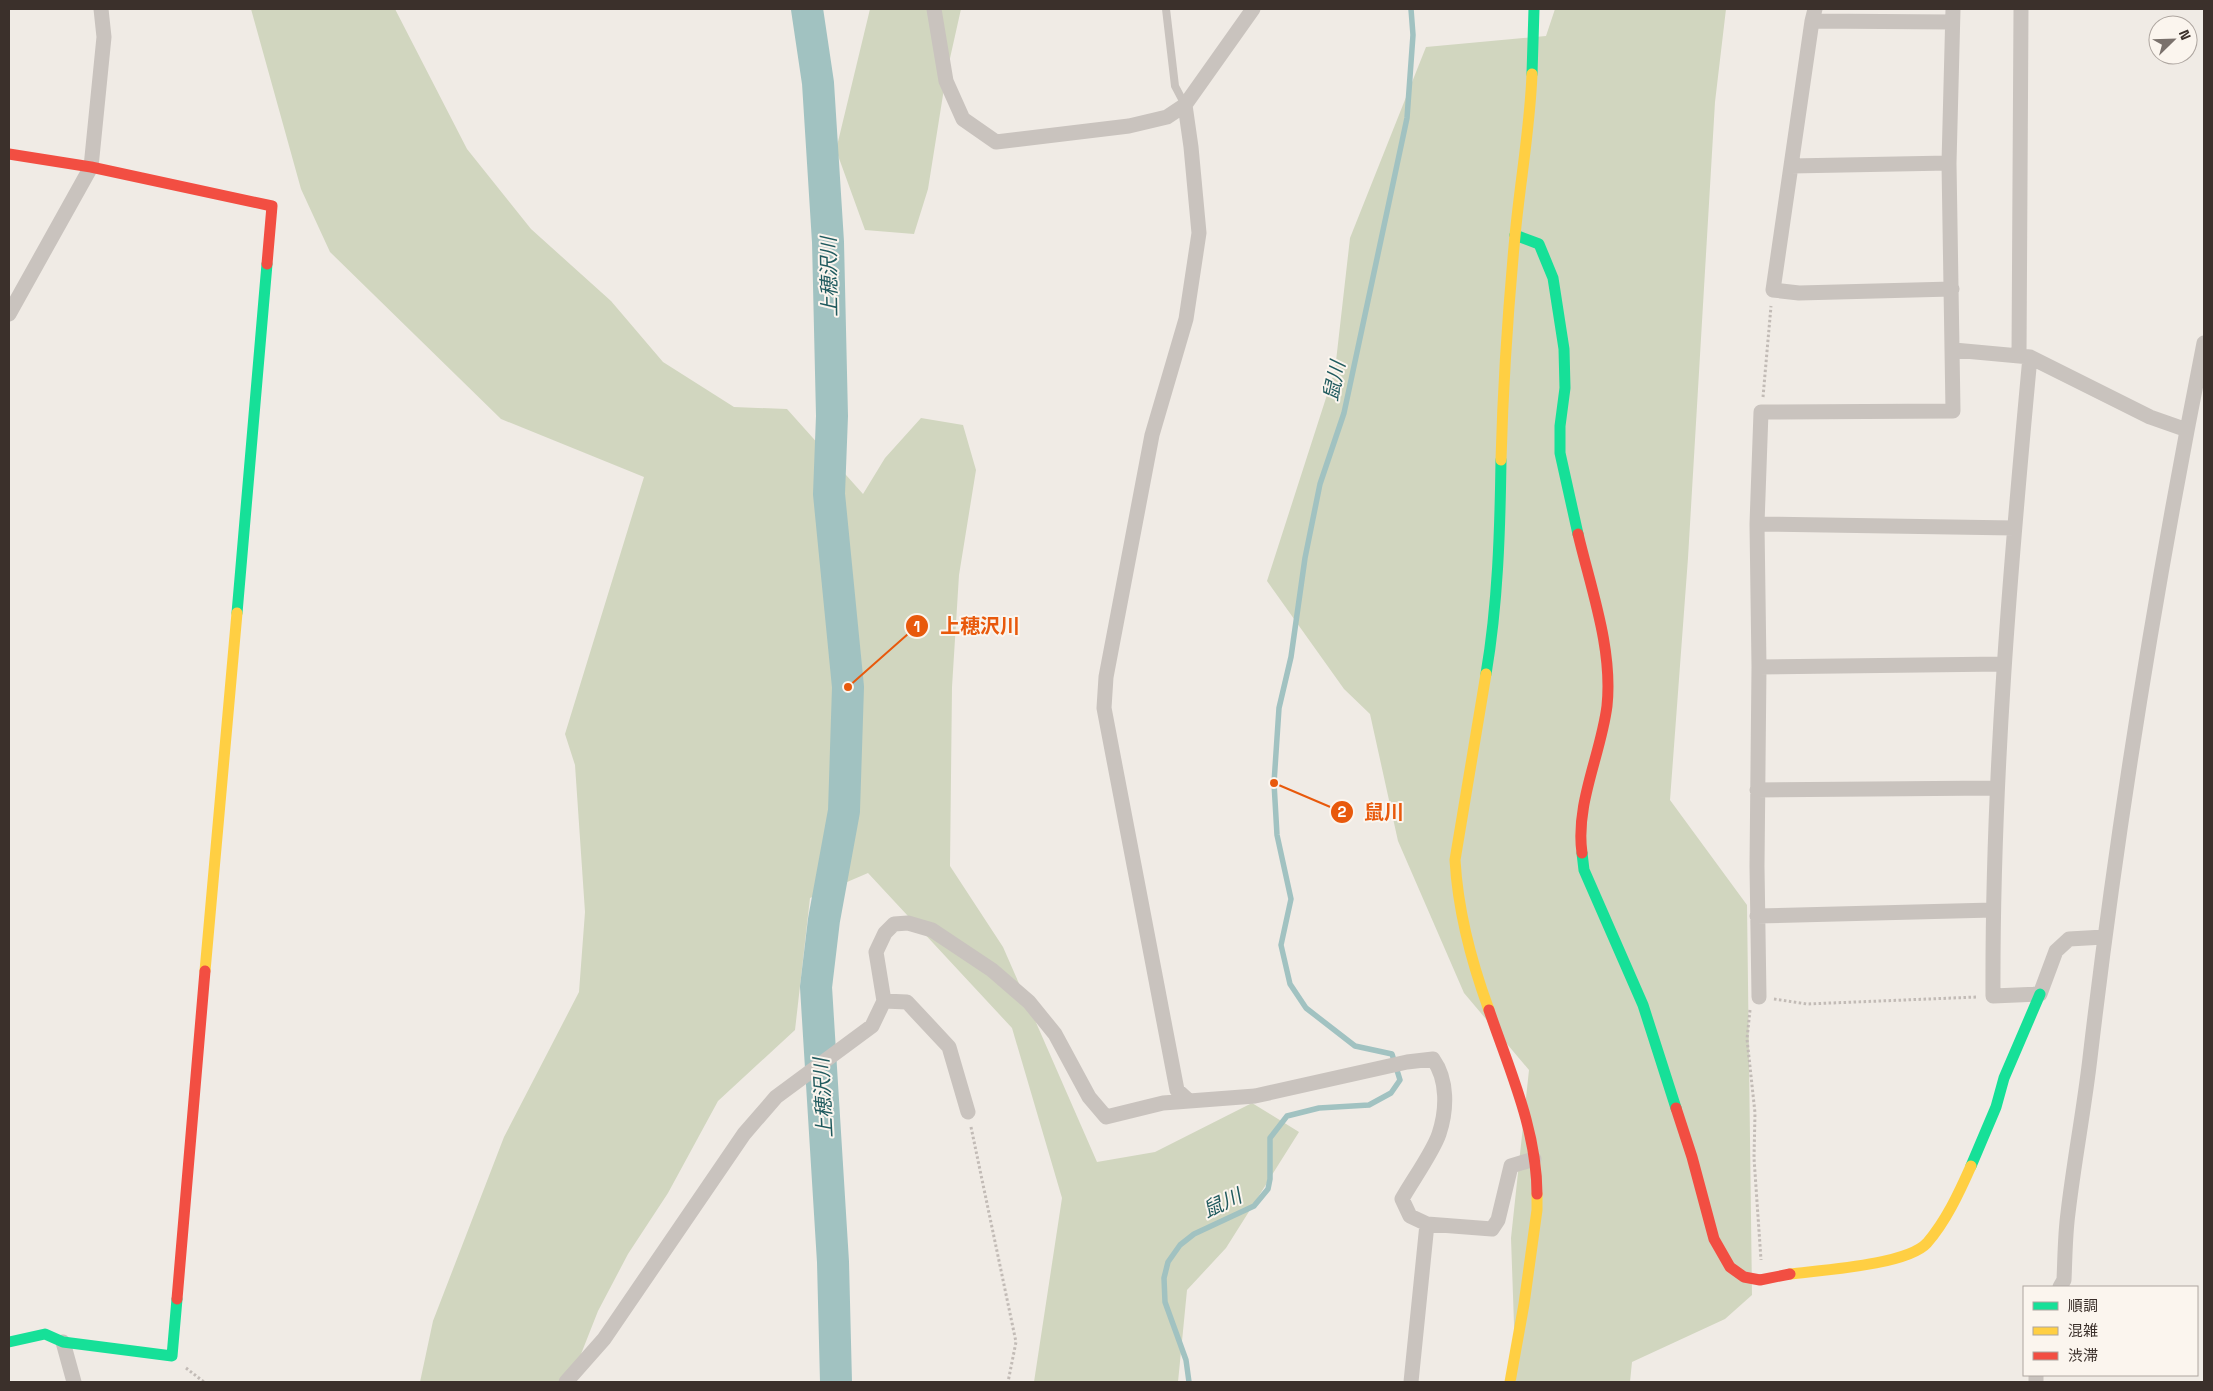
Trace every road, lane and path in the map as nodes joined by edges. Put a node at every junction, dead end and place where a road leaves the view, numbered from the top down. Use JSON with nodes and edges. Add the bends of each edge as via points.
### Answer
{"nodes":[{"id":1,"x":101,"y":9,"type":"edge"},
{"id":2,"x":934,"y":9,"type":"edge"},
{"id":3,"x":1166,"y":9,"type":"edge"},
{"id":4,"x":1253,"y":9,"type":"edge"},
{"id":5,"x":1534,"y":9,"type":"edge"},
{"id":6,"x":2021,"y":9,"type":"edge"},
{"id":7,"x":1814,"y":15,"type":"edge"},
{"id":8,"x":1952,"y":15,"type":"edge"},
{"id":9,"x":1185,"y":105,"type":"junction"},
{"id":10,"x":9,"y":154,"type":"edge"},
{"id":11,"x":1949,"y":163,"type":"junction"},
{"id":12,"x":91,"y":166,"type":"junction"},
{"id":13,"x":1791,"y":166,"type":"junction"},
{"id":14,"x":1515,"y":235,"type":"junction"},
{"id":15,"x":1952,"y":289,"type":"junction"},
{"id":16,"x":1773,"y":290,"type":"junction"},
{"id":17,"x":9,"y":314,"type":"edge"},
{"id":18,"x":2204,"y":343,"type":"edge"},
{"id":19,"x":1954,"y":350,"type":"junction"},
{"id":20,"x":2024,"y":356,"type":"junction"},
{"id":21,"x":1761,"y":412,"type":"junction"},
{"id":22,"x":2187,"y":430,"type":"junction"},
{"id":23,"x":1757,"y":524,"type":"junction"},
{"id":24,"x":2014,"y":528,"type":"junction"},
{"id":25,"x":2003,"y":664,"type":"junction"},
{"id":26,"x":1759,"y":667,"type":"junction"},
{"id":27,"x":1996,"y":788,"type":"junction"},
{"id":28,"x":1757,"y":790,"type":"junction"},
{"id":29,"x":1992,"y":910,"type":"junction"},
{"id":30,"x":1757,"y":916,"type":"junction"},
{"id":31,"x":2104,"y":938,"type":"junction"},
{"id":32,"x":2040,"y":994,"type":"junction"},
{"id":33,"x":1993,"y":996,"type":"junction"},
{"id":34,"x":1759,"y":997,"type":"junction"},
{"id":35,"x":884,"y":1001,"type":"junction"},
{"id":36,"x":1188,"y":1100,"type":"junction"},
{"id":37,"x":968,"y":1112,"type":"joint"},
{"id":38,"x":1534,"y":1159,"type":"junction"},
{"id":39,"x":1427,"y":1224,"type":"junction"},
{"id":40,"x":1760,"y":1280,"type":"junction"},
{"id":41,"x":2061,"y":1286,"type":"edge"},
{"id":42,"x":9,"y":1342,"type":"edge"},
{"id":43,"x":63,"y":1342,"type":"junction"},
{"id":44,"x":74,"y":1382,"type":"edge"},
{"id":45,"x":566,"y":1382,"type":"edge"},
{"id":46,"x":1008,"y":1382,"type":"edge"},
{"id":47,"x":1411,"y":1382,"type":"edge"},
{"id":48,"x":1510,"y":1382,"type":"edge"}],
"edges":[{"from":1,"to":12,"type":"street","via":[[104,37]]},
{"from":2,"to":9,"type":"street","via":[[946,81],[963,119],[996,142],[1129,126],[1167,117]]},
{"from":3,"to":9,"type":"lane","via":[[1176,86]]},
{"from":4,"to":9,"type":"street"},
{"from":5,"to":14,"type":"street","via":[[1531,104]]},
{"from":6,"to":20,"type":"street"},
{"from":7,"to":8,"type":"street"},
{"from":7,"to":13,"type":"street"},
{"from":8,"to":11,"type":"street"},
{"from":9,"to":36,"type":"street","via":[[1199,233],[1186,319],[1152,435],[1106,677],[1104,708],[1177,1090]]},
{"from":10,"to":12,"type":"street"},
{"from":11,"to":13,"type":"street"},
{"from":11,"to":15,"type":"street"},
{"from":12,"to":17,"type":"street"},
{"from":12,"to":43,"type":"street","via":[[272,206],[172,1356]]},
{"from":13,"to":16,"type":"street"},
{"from":14,"to":38,"type":"street","via":[[1503,396],[1499,556],[1492,640],[1455,860],[1456,890],[1472,963],[1524,1110]]},
{"from":14,"to":40,"type":"street","via":[[1539,244],[1553,278],[1564,349],[1560,453],[1602,632],[1608,683],[1605,723],[1582,820],[1580,856],[1643,1005],[1692,1157],[1714,1239],[1730,1267],[1744,1277]]},
{"from":15,"to":16,"type":"street","via":[[1799,293]]},
{"from":15,"to":19,"type":"street"},
{"from":16,"to":21,"type":"path"},
{"from":18,"to":22,"type":"street"},
{"from":19,"to":20,"type":"street"},
{"from":19,"to":21,"type":"street","via":[[1954,411]]},
{"from":20,"to":22,"type":"street","via":[[2150,417]]},
{"from":20,"to":24,"type":"street"},
{"from":21,"to":23,"type":"street"},
{"from":22,"to":31,"type":"street"},
{"from":23,"to":24,"type":"street"},
{"from":23,"to":26,"type":"street"},
{"from":24,"to":25,"type":"street"},
{"from":25,"to":26,"type":"street"},
{"from":25,"to":27,"type":"street"},
{"from":26,"to":28,"type":"street"},
{"from":27,"to":28,"type":"street"},
{"from":27,"to":29,"type":"street"},
{"from":28,"to":30,"type":"street"},
{"from":29,"to":30,"type":"street"},
{"from":29,"to":33,"type":"street"},
{"from":30,"to":34,"type":"street"},
{"from":31,"to":32,"type":"street","via":[[2069,939],[2056,951]]},
{"from":31,"to":41,"type":"street","via":[[2068,1214],[2064,1280]]},
{"from":32,"to":33,"type":"street"},
{"from":32,"to":40,"type":"street","via":[[1957,1198],[1926,1244],[1897,1259]]},
{"from":33,"to":34,"type":"path","via":[[1808,1004]]},
{"from":34,"to":40,"type":"path","via":[[1750,1006],[1747,1039],[1755,1113]]},
{"from":35,"to":36,"type":"street","via":[[876,952],[885,933],[894,924],[908,923],[932,930],[992,970],[1029,1002],[1054,1034],[1089,1098],[1106,1117]]},
{"from":35,"to":37,"type":"street","via":[[907,1002],[949,1047]]},
{"from":35,"to":45,"type":"street","via":[[872,1026],[776,1097],[744,1134],[604,1339]]},
{"from":36,"to":39,"type":"street","via":[[1255,1096],[1407,1062],[1433,1060],[1441,1070],[1445,1104],[1439,1135],[1402,1199],[1410,1216]]},
{"from":37,"to":46,"type":"path","via":[[1016,1342]]},
{"from":38,"to":39,"type":"street","via":[[1511,1166],[1498,1220],[1492,1229]]},
{"from":38,"to":48,"type":"street","via":[[1537,1210]]},
{"from":39,"to":47,"type":"street"},
{"from":42,"to":43,"type":"street","via":[[45,1334]]},
{"from":43,"to":44,"type":"street"}]}
